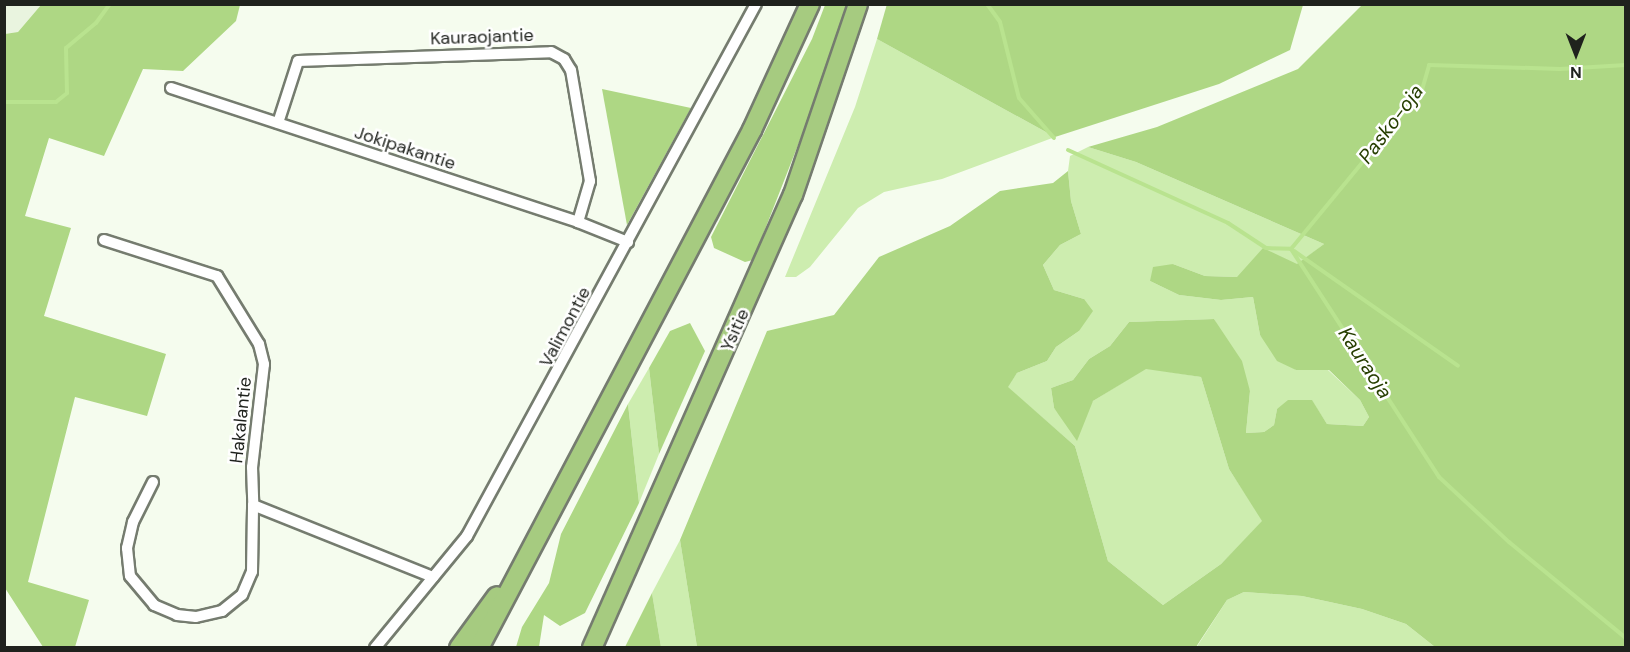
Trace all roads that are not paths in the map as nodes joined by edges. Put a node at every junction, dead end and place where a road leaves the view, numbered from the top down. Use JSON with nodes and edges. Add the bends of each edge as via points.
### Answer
{"nodes":[{"id":1,"x":756,"y":4,"type":"edge"},
{"id":2,"x":810,"y":4,"type":"edge"},
{"id":3,"x":858,"y":4,"type":"edge"},
{"id":4,"x":171,"y":88,"type":"dead end"},
{"id":5,"x":278,"y":123,"type":"junction"},
{"id":6,"x":578,"y":222,"type":"junction"},
{"id":7,"x":104,"y":240,"type":"dead end"},
{"id":8,"x":628,"y":242,"type":"junction"},
{"id":9,"x":153,"y":482,"type":"dead end"},
{"id":10,"x":253,"y":505,"type":"junction"},
{"id":11,"x":525,"y":562,"type":"junction"},
{"id":12,"x":433,"y":577,"type":"junction"},
{"id":13,"x":375,"y":648,"type":"edge"},
{"id":14,"x":459,"y":648,"type":"edge"},
{"id":15,"x":479,"y":648,"type":"edge"},
{"id":16,"x":592,"y":648,"type":"edge"}],
"edges":[{"from":1,"to":8,"type":"street","name":"Valimontie"},
{"from":2,"to":11,"type":"highway","via":[[752,130]]},
{"from":3,"to":16,"type":"highway","name":"Ysitie","via":[[794,195]]},
{"from":4,"to":5,"type":"street","name":"Jokipakantie"},
{"from":5,"to":6,"type":"street","name":"Jokipakantie"},
{"from":5,"to":6,"type":"street","name":"Kauraojantie","via":[[298,61],[551,52],[564,59],[571,70],[590,181]]},
{"from":6,"to":8,"type":"street","name":"Jokipakantie"},
{"from":7,"to":10,"type":"street","name":"Hakalantie","via":[[217,276],[259,344],[264,363],[252,467]]},
{"from":8,"to":12,"type":"street","name":"Valimontie","via":[[514,456],[467,536]]},
{"from":9,"to":10,"type":"street","name":"Hakalantie","via":[[133,522],[127,548],[130,576],[154,605],[177,615],[196,617],[222,611],[242,596],[252,572]]},
{"from":10,"to":12,"type":"street"},
{"from":11,"to":14,"type":"highway"},
{"from":11,"to":15,"type":"highway"},
{"from":12,"to":13,"type":"street","name":"Valimontie"}]}
